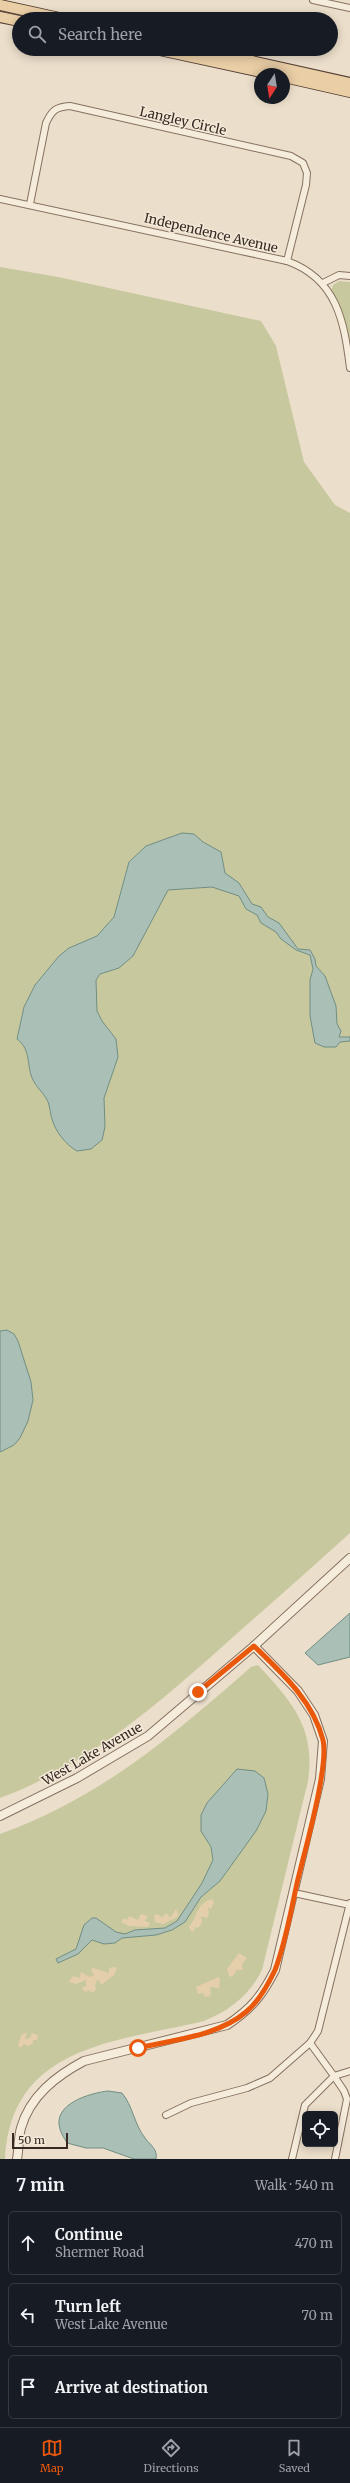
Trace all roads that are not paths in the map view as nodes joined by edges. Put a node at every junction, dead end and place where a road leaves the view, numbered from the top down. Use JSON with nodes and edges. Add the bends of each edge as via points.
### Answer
{"nodes":[{"id":1,"x":313,"y":0,"type":"edge"},
{"id":2,"x":0,"y":5,"type":"edge"},
{"id":3,"x":350,"y":8,"type":"edge"},
{"id":4,"x":32,"y":12,"type":"edge"},
{"id":5,"x":0,"y":17,"type":"edge"},
{"id":6,"x":12,"y":20,"type":"edge"},
{"id":7,"x":187,"y":56,"type":"edge"},
{"id":8,"x":229,"y":56,"type":"edge"},
{"id":9,"x":254,"y":71,"type":"edge"},
{"id":10,"x":290,"y":78,"type":"edge"},
{"id":11,"x":350,"y":83,"type":"edge"},
{"id":12,"x":350,"y":92,"type":"edge"},
{"id":13,"x":0,"y":199,"type":"edge"},
{"id":14,"x":30,"y":204,"type":"junction"},
{"id":15,"x":288,"y":261,"type":"junction"},
{"id":16,"x":350,"y":276,"type":"edge"},
{"id":17,"x":323,"y":283,"type":"junction"},
{"id":18,"x":349,"y":356,"type":"edge"},
{"id":19,"x":350,"y":368,"type":"edge"},
{"id":20,"x":350,"y":1558,"type":"edge"},
{"id":21,"x":254,"y":1646,"type":"junction"},
{"id":22,"x":0,"y":1816,"type":"edge"},
{"id":23,"x":294,"y":1893,"type":"junction"},
{"id":24,"x":350,"y":1904,"type":"edge"},
{"id":25,"x":310,"y":2043,"type":"junction"},
{"id":26,"x":350,"y":2071,"type":"edge"},
{"id":27,"x":334,"y":2076,"type":"junction"},
{"id":28,"x":166,"y":2115,"type":"dead end"},
{"id":29,"x":18,"y":2159,"type":"edge"},
{"id":30,"x":292,"y":2159,"type":"edge"},
{"id":31,"x":335,"y":2159,"type":"edge"}],
"edges":[{"from":1,"to":3,"type":"street"},
{"from":2,"to":4,"type":"main road"},
{"from":5,"to":6,"type":"main road"},
{"from":7,"to":9,"type":"main road"},
{"from":8,"to":11,"type":"main road"},
{"from":10,"to":12,"type":"main road"},
{"from":13,"to":14,"type":"street","name":"Independence Avenue"},
{"from":14,"to":15,"type":"street","name":"Independence Avenue"},
{"from":14,"to":15,"type":"street","name":"Langley Circle","via":[[46,123],[51,112],[59,107],[70,106],[291,156],[304,163],[307,173],[306,185]]},
{"from":15,"to":17,"type":"street","name":"Independence Avenue","via":[[304,267]]},
{"from":16,"to":17,"type":"street","via":[[339,276]]},
{"from":17,"to":18,"type":"street","name":"Independence Avenue","via":[[337,305]]},
{"from":18,"to":19,"type":"street","name":"Independence Avenue"},
{"from":20,"to":21,"type":"street","name":"West Lake Avenue"},
{"from":21,"to":22,"type":"street","name":"West Lake Avenue","via":[[148,1736],[78,1778]]},
{"from":21,"to":23,"type":"street","via":[[298,1692],[314,1715],[323,1741],[320,1779]]},
{"from":23,"to":24,"type":"street"},
{"from":23,"to":29,"type":"street","via":[[275,1970],[264,1992],[246,2012],[227,2025],[84,2062],[65,2071],[37,2097],[26,2114],[21,2129]]},
{"from":24,"to":25,"type":"street","via":[[318,2031]]},
{"from":25,"to":27,"type":"street"},
{"from":25,"to":28,"type":"street","via":[[270,2078],[247,2088],[192,2102]]},
{"from":26,"to":27,"type":"street"},
{"from":27,"to":30,"type":"street","via":[[305,2104]]},
{"from":27,"to":31,"type":"street","via":[[347,2099]]}]}
